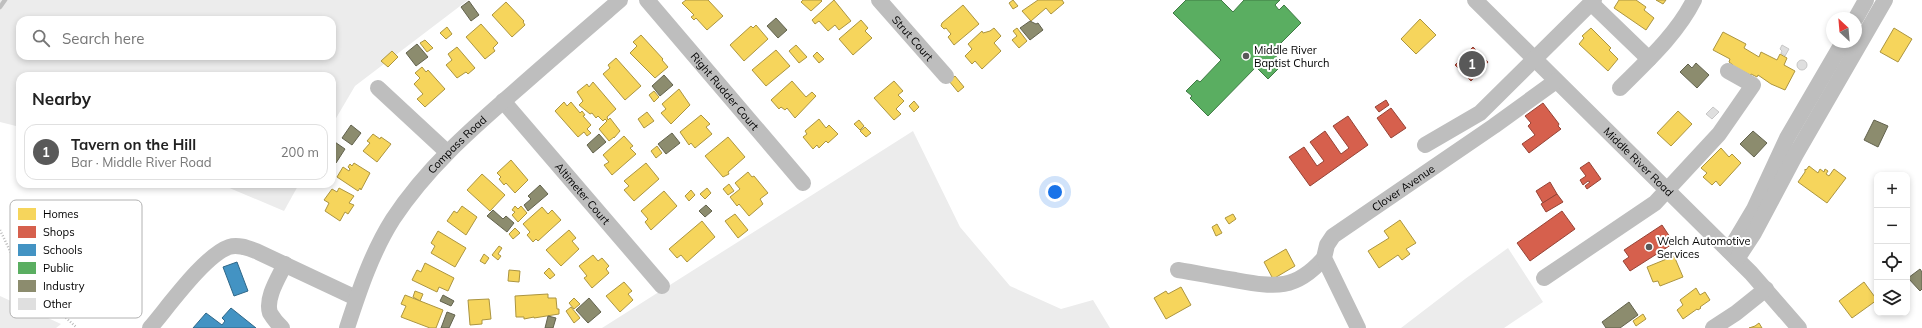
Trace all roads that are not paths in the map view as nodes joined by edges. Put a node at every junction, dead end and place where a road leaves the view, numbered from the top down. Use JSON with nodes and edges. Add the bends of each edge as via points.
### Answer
{"nodes":[{"id":1,"x":620,"y":0,"type":"edge"},
{"id":2,"x":647,"y":0,"type":"edge"},
{"id":3,"x":879,"y":0,"type":"edge"},
{"id":4,"x":1475,"y":0,"type":"edge"},
{"id":5,"x":1694,"y":0,"type":"edge"},
{"id":6,"x":1866,"y":0,"type":"edge"},
{"id":7,"x":1885,"y":0,"type":"edge"},
{"id":8,"x":1593,"y":2,"type":"edge"},
{"id":9,"x":1859,"y":12,"type":"edge"},
{"id":10,"x":1840,"y":48,"type":"edge"},
{"id":11,"x":1649,"y":59,"type":"junction"},
{"id":12,"x":1534,"y":60,"type":"junction"},
{"id":13,"x":1728,"y":71,"type":"dead end"},
{"id":14,"x":946,"y":76,"type":"dead end"},
{"id":15,"x":1556,"y":81,"type":"junction"},
{"id":16,"x":378,"y":88,"type":"dead end"},
{"id":17,"x":1620,"y":88,"type":"dead end"},
{"id":18,"x":503,"y":102,"type":"junction"},
{"id":19,"x":1425,"y":145,"type":"dead end"},
{"id":20,"x":447,"y":152,"type":"junction"},
{"id":21,"x":803,"y":183,"type":"dead end"},
{"id":22,"x":1667,"y":190,"type":"junction"},
{"id":23,"x":1733,"y":255,"type":"junction"},
{"id":24,"x":1324,"y":258,"type":"junction"},
{"id":25,"x":285,"y":264,"type":"junction"},
{"id":26,"x":1178,"y":270,"type":"dead end"},
{"id":27,"x":1544,"y":278,"type":"dead end"},
{"id":28,"x":662,"y":286,"type":"dead end"},
{"id":29,"x":1766,"y":289,"type":"junction"},
{"id":30,"x":356,"y":298,"type":"junction"},
{"id":31,"x":150,"y":328,"type":"edge"},
{"id":32,"x":282,"y":328,"type":"edge"},
{"id":33,"x":347,"y":328,"type":"edge"},
{"id":34,"x":1358,"y":328,"type":"edge"},
{"id":35,"x":1713,"y":328,"type":"edge"},
{"id":36,"x":1799,"y":328,"type":"edge"}],
"edges":[{"from":1,"to":18,"type":"street","name":"Compass Road"},
{"from":2,"to":21,"type":"street","name":"Right Rudder Court"},
{"from":3,"to":14,"type":"street","name":"Strut Court"},
{"from":4,"to":12,"type":"street","name":"Middle River Road"},
{"from":5,"to":11,"type":"street","via":[[1685,19]]},
{"from":6,"to":9,"type":"street"},
{"from":7,"to":23,"type":"street","via":[[1796,154],[1754,233]]},
{"from":8,"to":11,"type":"street"},
{"from":8,"to":12,"type":"street"},
{"from":10,"to":23,"type":"street","via":[[1787,138]]},
{"from":11,"to":17,"type":"street"},
{"from":12,"to":15,"type":"street","name":"Middle River Road"},
{"from":12,"to":19,"type":"street","via":[[1480,113]]},
{"from":13,"to":22,"type":"street","via":[[1753,85],[1719,134]]},
{"from":15,"to":22,"type":"street","name":"Middle River Road"},
{"from":15,"to":24,"type":"street","name":"Clover Avenue","via":[[1333,236]]},
{"from":16,"to":20,"type":"street"},
{"from":18,"to":20,"type":"street","name":"Compass Road"},
{"from":18,"to":28,"type":"street","name":"Altimeter Court"},
{"from":20,"to":30,"type":"street","name":"Compass Road","via":[[424,176],[392,221]]},
{"from":22,"to":23,"type":"street","name":"Middle River Road"},
{"from":22,"to":27,"type":"street","via":[[1655,203]]},
{"from":23,"to":29,"type":"street","name":"Middle River Road"},
{"from":24,"to":26,"type":"street","via":[[1313,270],[1300,278],[1270,286]]},
{"from":24,"to":34,"type":"street"},
{"from":25,"to":30,"type":"street"},
{"from":25,"to":31,"type":"street","via":[[244,247],[230,246],[199,270]]},
{"from":25,"to":32,"type":"street","via":[[269,304],[270,313]]},
{"from":29,"to":35,"type":"street","via":[[1736,314]]},
{"from":29,"to":36,"type":"street","name":"Middle River Road"},
{"from":30,"to":33,"type":"street","name":"Compass Road"}]}
